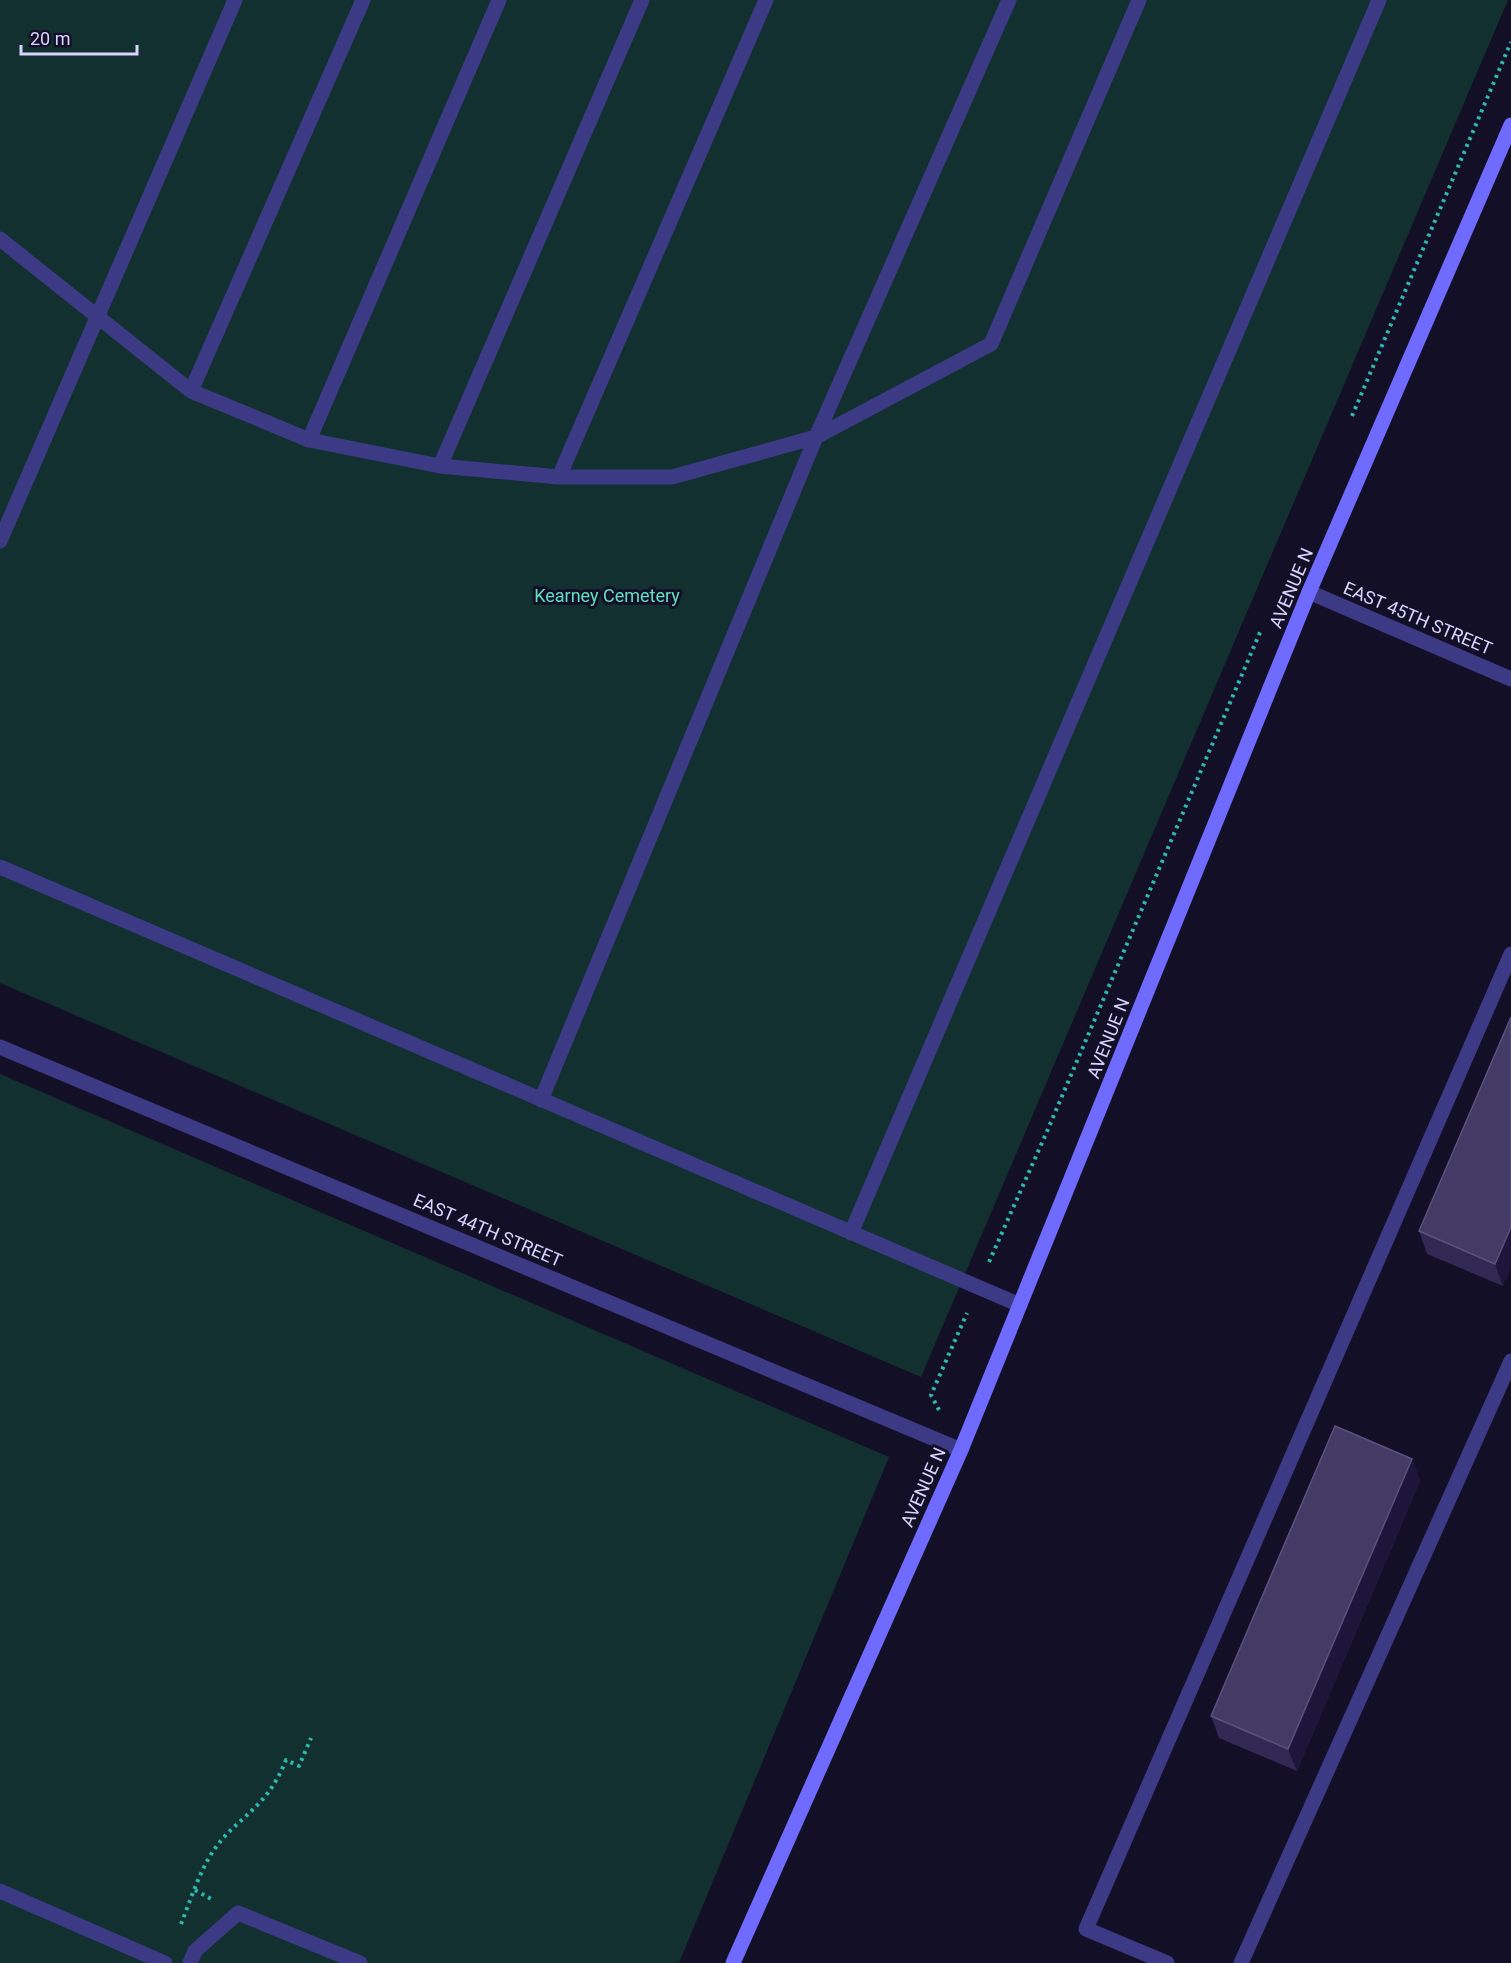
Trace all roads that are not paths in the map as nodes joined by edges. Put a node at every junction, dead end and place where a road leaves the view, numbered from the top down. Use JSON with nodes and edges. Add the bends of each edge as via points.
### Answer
{"nodes":[{"id":1,"x":235,"y":0,"type":"edge"},
{"id":2,"x":363,"y":0,"type":"edge"},
{"id":3,"x":499,"y":0,"type":"edge"},
{"id":4,"x":642,"y":0,"type":"edge"},
{"id":5,"x":766,"y":0,"type":"edge"},
{"id":6,"x":1009,"y":0,"type":"edge"},
{"id":7,"x":1139,"y":0,"type":"edge"},
{"id":8,"x":1378,"y":0,"type":"edge"},
{"id":9,"x":1511,"y":125,"type":"edge"},
{"id":10,"x":0,"y":238,"type":"edge"},
{"id":11,"x":98,"y":315,"type":"junction"},
{"id":12,"x":191,"y":391,"type":"junction"},
{"id":13,"x":816,"y":437,"type":"junction"},
{"id":14,"x":309,"y":440,"type":"junction"},
{"id":15,"x":440,"y":466,"type":"junction"},
{"id":16,"x":559,"y":477,"type":"junction"},
{"id":17,"x":0,"y":541,"type":"edge"},
{"id":18,"x":1309,"y":592,"type":"junction"},
{"id":19,"x":1511,"y":679,"type":"edge"},
{"id":20,"x":0,"y":867,"type":"edge"},
{"id":21,"x":1511,"y":954,"type":"edge"},
{"id":22,"x":0,"y":1047,"type":"edge"},
{"id":23,"x":541,"y":1100,"type":"junction"},
{"id":24,"x":851,"y":1233,"type":"junction"},
{"id":25,"x":1020,"y":1305,"type":"junction"},
{"id":26,"x":1511,"y":1360,"type":"edge"},
{"id":27,"x":961,"y":1450,"type":"junction"},
{"id":28,"x":0,"y":1891,"type":"edge"},
{"id":29,"x":165,"y":1963,"type":"edge"},
{"id":30,"x":190,"y":1963,"type":"edge"},
{"id":31,"x":360,"y":1963,"type":"edge"},
{"id":32,"x":733,"y":1963,"type":"edge"},
{"id":33,"x":1167,"y":1963,"type":"edge"},
{"id":34,"x":1241,"y":1963,"type":"edge"}],
"edges":[{"from":1,"to":11,"type":"street"},
{"from":2,"to":12,"type":"street"},
{"from":3,"to":14,"type":"street"},
{"from":4,"to":15,"type":"street"},
{"from":5,"to":16,"type":"street"},
{"from":6,"to":13,"type":"street"},
{"from":7,"to":13,"type":"street","via":[[991,344]]},
{"from":8,"to":24,"type":"street"},
{"from":9,"to":18,"type":"main road","name":"AVENUE N"},
{"from":10,"to":11,"type":"street"},
{"from":11,"to":12,"type":"street"},
{"from":11,"to":17,"type":"street"},
{"from":12,"to":14,"type":"street"},
{"from":13,"to":16,"type":"street","via":[[672,477]]},
{"from":13,"to":23,"type":"street"},
{"from":14,"to":15,"type":"street"},
{"from":15,"to":16,"type":"street"},
{"from":18,"to":19,"type":"street","name":"EAST 45TH STREET"},
{"from":18,"to":25,"type":"main road","name":"AVENUE N"},
{"from":20,"to":23,"type":"street"},
{"from":21,"to":33,"type":"street","via":[[1086,1929]]},
{"from":22,"to":27,"type":"street","name":"EAST 44TH STREET"},
{"from":23,"to":24,"type":"street"},
{"from":24,"to":25,"type":"street"},
{"from":25,"to":27,"type":"main road","name":"AVENUE N"},
{"from":26,"to":34,"type":"street"},
{"from":27,"to":32,"type":"main road","name":"AVENUE N"},
{"from":28,"to":29,"type":"street"},
{"from":30,"to":31,"type":"street","via":[[195,1952],[237,1913]]}]}
